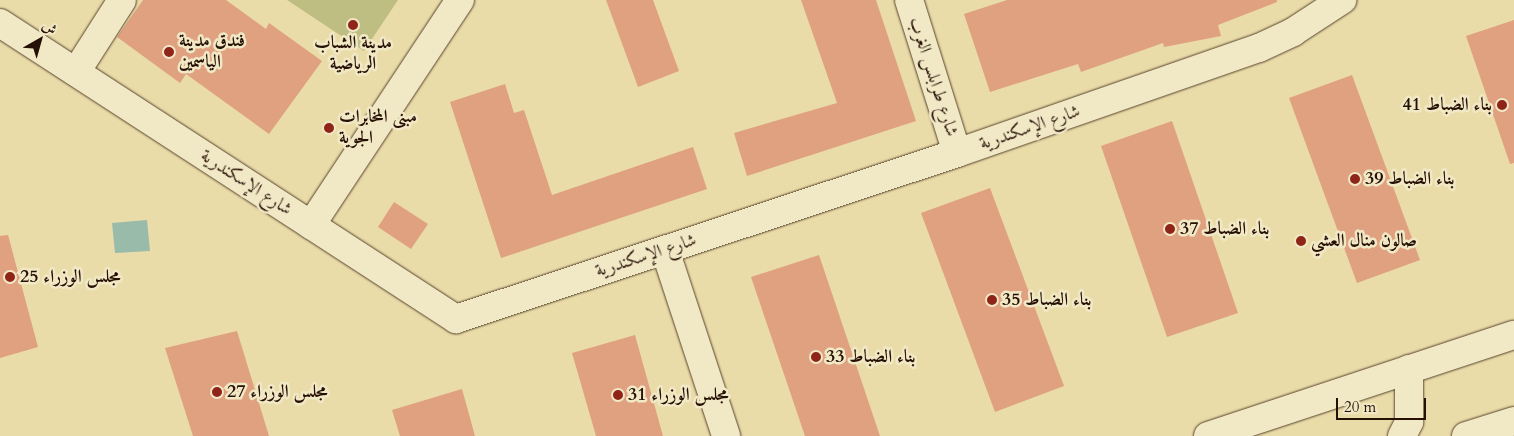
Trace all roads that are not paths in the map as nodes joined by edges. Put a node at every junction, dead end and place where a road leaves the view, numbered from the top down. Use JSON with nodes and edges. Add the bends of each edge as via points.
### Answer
{"nodes":[{"id":1,"x":122,"y":0,"type":"edge"},
{"id":2,"x":460,"y":0,"type":"edge"},
{"id":3,"x":909,"y":0,"type":"edge"},
{"id":4,"x":1342,"y":0,"type":"edge"},
{"id":5,"x":0,"y":23,"type":"edge"},
{"id":6,"x":76,"y":72,"type":"junction"},
{"id":7,"x":957,"y":153,"type":"junction"},
{"id":8,"x":311,"y":225,"type":"junction"},
{"id":9,"x":665,"y":250,"type":"junction"},
{"id":10,"x":1514,"y":335,"type":"edge"},
{"id":11,"x":1409,"y":369,"type":"junction"},
{"id":12,"x":1514,"y":421,"type":"edge"},
{"id":13,"x":726,"y":436,"type":"edge"},
{"id":14,"x":1208,"y":436,"type":"edge"},
{"id":15,"x":1402,"y":436,"type":"edge"},
{"id":16,"x":1466,"y":436,"type":"edge"}],
"edges":[{"from":1,"to":6,"type":"street"},
{"from":2,"to":8,"type":"street"},
{"from":3,"to":7,"type":"street","name":"شارع طرابلس الغرب"},
{"from":4,"to":7,"type":"street","name":"شارع الإسكندرية","via":[[1293,32],[1259,48]]},
{"from":5,"to":6,"type":"street","name":"شارع الإسكندرية"},
{"from":6,"to":8,"type":"street","name":"شارع الإسكندرية"},
{"from":7,"to":9,"type":"street","name":"شارع الإسكندرية"},
{"from":8,"to":9,"type":"street","name":"شارع الإسكندرية","via":[[456,319]]},
{"from":9,"to":13,"type":"street"},
{"from":10,"to":11,"type":"street"},
{"from":11,"to":14,"type":"street"},
{"from":11,"to":15,"type":"street","via":[[1410,417]]},
{"from":12,"to":16,"type":"street"}]}
